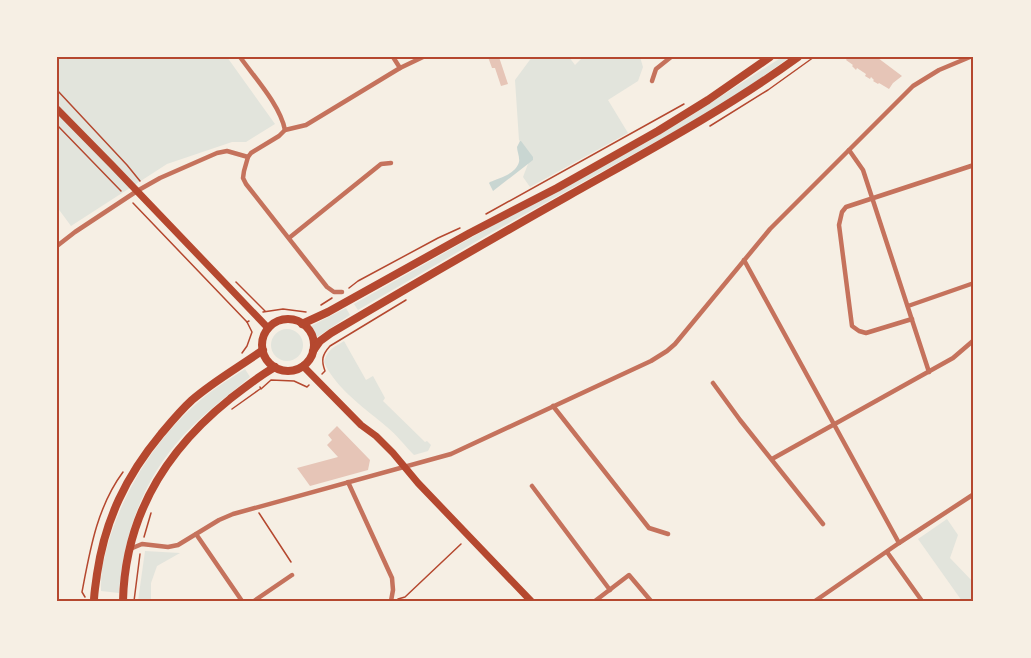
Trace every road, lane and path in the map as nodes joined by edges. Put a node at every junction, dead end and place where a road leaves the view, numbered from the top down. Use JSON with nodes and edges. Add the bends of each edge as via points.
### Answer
{"nodes":[{"id":1,"x":240,"y":57,"type":"edge"},
{"id":2,"x":393,"y":57,"type":"edge"},
{"id":3,"x":423,"y":57,"type":"edge"},
{"id":4,"x":671,"y":57,"type":"edge"},
{"id":5,"x":770,"y":57,"type":"edge"},
{"id":6,"x":798,"y":57,"type":"edge"},
{"id":7,"x":970,"y":57,"type":"edge"},
{"id":8,"x":400,"y":68,"type":"junction"},
{"id":9,"x":652,"y":81,"type":"dead end"},
{"id":10,"x":57,"y":90,"type":"edge"},
{"id":11,"x":691,"y":100,"type":"dead end"},
{"id":12,"x":57,"y":109,"type":"edge"},
{"id":13,"x":57,"y":125,"type":"edge"},
{"id":14,"x":285,"y":130,"type":"junction"},
{"id":15,"x":849,"y":150,"type":"junction"},
{"id":16,"x":248,"y":157,"type":"junction"},
{"id":17,"x":391,"y":163,"type":"dead end"},
{"id":18,"x":974,"y":165,"type":"edge"},
{"id":19,"x":145,"y":187,"type":"junction"},
{"id":20,"x":137,"y":191,"type":"junction"},
{"id":21,"x":128,"y":198,"type":"junction"},
{"id":22,"x":872,"y":198,"type":"junction"},
{"id":23,"x":480,"y":218,"type":"dead end"},
{"id":24,"x":459,"y":228,"type":"dead end"},
{"id":25,"x":289,"y":238,"type":"junction"},
{"id":26,"x":57,"y":246,"type":"edge"},
{"id":27,"x":744,"y":260,"type":"junction"},
{"id":28,"x":232,"y":278,"type":"dead end"},
{"id":29,"x":974,"y":283,"type":"edge"},
{"id":30,"x":342,"y":292,"type":"junction"},
{"id":31,"x":319,"y":306,"type":"dead end"},
{"id":32,"x":908,"y":306,"type":"junction"},
{"id":33,"x":265,"y":311,"type":"junction"},
{"id":34,"x":309,"y":312,"type":"dead end"},
{"id":35,"x":255,"y":315,"type":"junction"},
{"id":36,"x":912,"y":319,"type":"junction"},
{"id":37,"x":247,"y":322,"type":"junction"},
{"id":38,"x":302,"y":324,"type":"junction"},
{"id":39,"x":364,"y":326,"type":"dead end"},
{"id":40,"x":268,"y":328,"type":"junction"},
{"id":41,"x":974,"y":340,"type":"edge"},
{"id":42,"x":263,"y":350,"type":"junction"},
{"id":43,"x":313,"y":351,"type":"junction"},
{"id":44,"x":244,"y":363,"type":"junction"},
{"id":45,"x":303,"y":366,"type":"junction"},
{"id":46,"x":275,"y":367,"type":"junction"},
{"id":47,"x":929,"y":372,"type":"junction"},
{"id":48,"x":315,"y":379,"type":"junction"},
{"id":49,"x":713,"y":382,"type":"dead end"},
{"id":50,"x":258,"y":384,"type":"dead end"},
{"id":51,"x":261,"y":388,"type":"junction"},
{"id":52,"x":553,"y":406,"type":"junction"},
{"id":53,"x":232,"y":410,"type":"dead end"},
{"id":54,"x":834,"y":425,"type":"junction"},
{"id":55,"x":772,"y":459,"type":"junction"},
{"id":56,"x":404,"y":467,"type":"junction"},
{"id":57,"x":348,"y":482,"type":"junction"},
{"id":58,"x":532,"y":486,"type":"dead end"},
{"id":59,"x":974,"y":494,"type":"edge"},
{"id":60,"x":256,"y":507,"type":"junction"},
{"id":61,"x":152,"y":511,"type":"dead end"},
{"id":62,"x":823,"y":524,"type":"dead end"},
{"id":63,"x":196,"y":534,"type":"junction"},
{"id":64,"x":668,"y":534,"type":"dead end"},
{"id":65,"x":143,"y":538,"type":"dead end"},
{"id":66,"x":899,"y":543,"type":"junction"},
{"id":67,"x":461,"y":544,"type":"dead end"},
{"id":68,"x":130,"y":549,"type":"junction"},
{"id":69,"x":141,"y":549,"type":"dead end"},
{"id":70,"x":887,"y":552,"type":"junction"},
{"id":71,"x":291,"y":562,"type":"dead end"},
{"id":72,"x":292,"y":575,"type":"dead end"},
{"id":73,"x":610,"y":590,"type":"junction"},
{"id":74,"x":82,"y":592,"type":"dead end"},
{"id":75,"x":91,"y":599,"type":"edge"},
{"id":76,"x":123,"y":601,"type":"edge"},
{"id":77,"x":134,"y":601,"type":"edge"},
{"id":78,"x":242,"y":601,"type":"edge"},
{"id":79,"x":254,"y":601,"type":"edge"},
{"id":80,"x":391,"y":601,"type":"edge"},
{"id":81,"x":531,"y":601,"type":"edge"},
{"id":82,"x":595,"y":601,"type":"edge"},
{"id":83,"x":651,"y":601,"type":"edge"},
{"id":84,"x":815,"y":601,"type":"edge"},
{"id":85,"x":922,"y":601,"type":"edge"}],
"edges":[{"from":1,"to":14,"type":"street","via":[[273,103]]},
{"from":2,"to":8,"type":"street"},
{"from":3,"to":8,"type":"street"},
{"from":4,"to":9,"type":"street","via":[[656,69]]},
{"from":5,"to":38,"type":"main road","via":[[658,131]]},
{"from":6,"to":43,"type":"main road","via":[[688,129],[331,333]]},
{"from":7,"to":15,"type":"street","via":[[913,86]]},
{"from":8,"to":14,"type":"street","via":[[306,125]]},
{"from":10,"to":19,"type":"path"},
{"from":11,"to":23,"type":"path"},
{"from":12,"to":20,"type":"main road"},
{"from":13,"to":21,"type":"path"},
{"from":14,"to":16,"type":"street"},
{"from":15,"to":22,"type":"street","via":[[863,170]]},
{"from":15,"to":27,"type":"street"},
{"from":16,"to":19,"type":"street","via":[[227,151],[217,153]]},
{"from":16,"to":25,"type":"street","via":[[243,178]]},
{"from":17,"to":25,"type":"street","via":[[381,164]]},
{"from":18,"to":22,"type":"street"},
{"from":19,"to":20,"type":"street"},
{"from":20,"to":21,"type":"street"},
{"from":20,"to":35,"type":"main road"},
{"from":21,"to":26,"type":"street"},
{"from":21,"to":37,"type":"path"},
{"from":22,"to":32,"type":"street"},
{"from":22,"to":36,"type":"street","via":[[846,207],[840,218],[852,326],[866,333]]},
{"from":24,"to":30,"type":"path"},
{"from":25,"to":30,"type":"street","via":[[327,287]]},
{"from":27,"to":52,"type":"street","via":[[667,351]]},
{"from":27,"to":54,"type":"street"},
{"from":28,"to":33,"type":"path"},
{"from":29,"to":32,"type":"street"},
{"from":30,"to":31,"type":"path"},
{"from":32,"to":36,"type":"street"},
{"from":33,"to":34,"type":"path"},
{"from":33,"to":35,"type":"path"},
{"from":35,"to":37,"type":"path"},
{"from":35,"to":40,"type":"main road"},
{"from":36,"to":47,"type":"street"},
{"from":37,"to":44,"type":"path","via":[[252,332],[240,356]]},
{"from":38,"to":40,"type":"main road","via":[[288,319]]},
{"from":38,"to":43,"type":"main road","via":[[312,336]]},
{"from":39,"to":48,"type":"path","via":[[330,346],[323,354],[325,371]]},
{"from":40,"to":42,"type":"main road"},
{"from":41,"to":47,"type":"street"},
{"from":42,"to":44,"type":"main road"},
{"from":42,"to":46,"type":"main road"},
{"from":43,"to":45,"type":"main road"},
{"from":44,"to":75,"type":"main road","via":[[189,402],[146,452],[123,489],[108,527]]},
{"from":45,"to":46,"type":"main road","via":[[289,370]]},
{"from":45,"to":48,"type":"main road"},
{"from":46,"to":68,"type":"main road","via":[[213,413],[177,450],[153,487]]},
{"from":47,"to":54,"type":"street"},
{"from":48,"to":51,"type":"path","via":[[307,387],[294,381],[271,380]]},
{"from":48,"to":56,"type":"main road"},
{"from":49,"to":55,"type":"street"},
{"from":50,"to":51,"type":"path"},
{"from":51,"to":53,"type":"path"},
{"from":52,"to":56,"type":"street","via":[[451,454]]},
{"from":52,"to":64,"type":"street","via":[[649,528]]},
{"from":54,"to":55,"type":"street"},
{"from":54,"to":66,"type":"street"},
{"from":55,"to":62,"type":"street"},
{"from":56,"to":57,"type":"street"},
{"from":56,"to":81,"type":"main road"},
{"from":57,"to":60,"type":"street"},
{"from":57,"to":80,"type":"street","via":[[392,578]]},
{"from":58,"to":73,"type":"street"},
{"from":59,"to":66,"type":"street"},
{"from":60,"to":63,"type":"street","via":[[232,514]]},
{"from":60,"to":71,"type":"path"},
{"from":61,"to":65,"type":"path"},
{"from":63,"to":68,"type":"street","via":[[178,545],[142,544]]},
{"from":63,"to":78,"type":"street"},
{"from":66,"to":70,"type":"street"},
{"from":67,"to":80,"type":"path","via":[[405,597]]},
{"from":68,"to":76,"type":"main road"},
{"from":69,"to":77,"type":"path"},
{"from":70,"to":84,"type":"street"},
{"from":70,"to":85,"type":"street"},
{"from":72,"to":79,"type":"street"},
{"from":73,"to":82,"type":"street"},
{"from":73,"to":83,"type":"street","via":[[629,575]]},
{"from":74,"to":75,"type":"path"}]}
